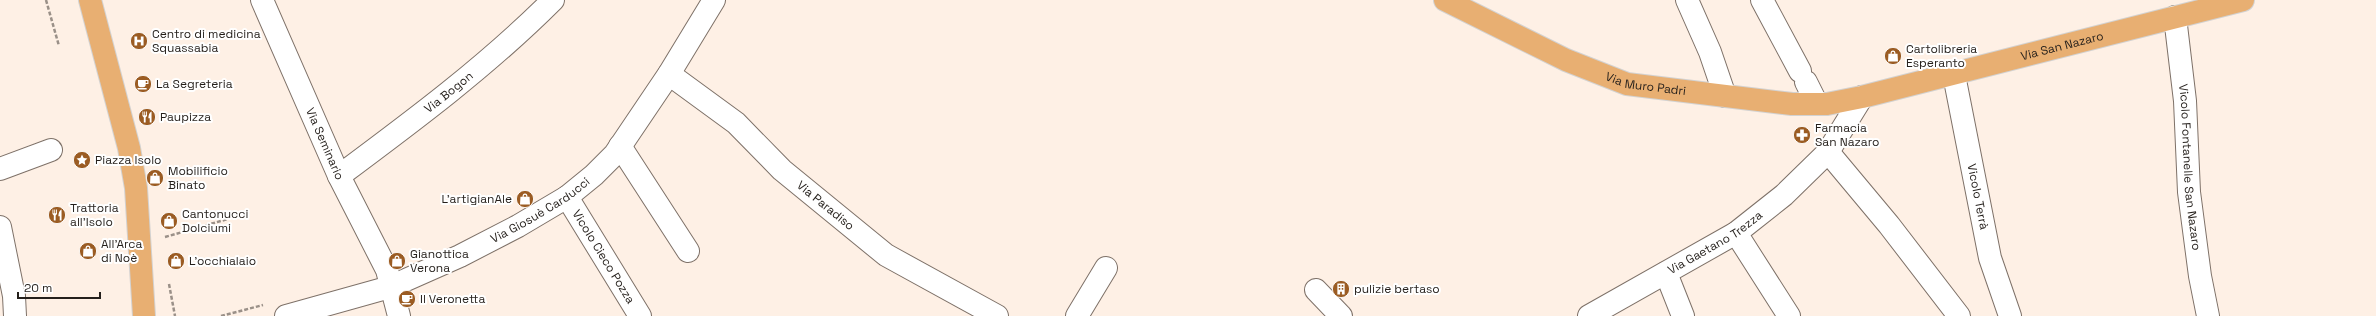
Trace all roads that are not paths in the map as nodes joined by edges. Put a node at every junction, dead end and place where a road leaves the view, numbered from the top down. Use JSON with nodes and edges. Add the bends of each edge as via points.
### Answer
{"nodes":[{"id":1,"x":90,"y":0,"type":"edge"},
{"id":2,"x":262,"y":0,"type":"edge"},
{"id":3,"x":553,"y":0,"type":"edge"},
{"id":4,"x":714,"y":0,"type":"edge"},
{"id":5,"x":1445,"y":0,"type":"edge"},
{"id":6,"x":1687,"y":0,"type":"edge"},
{"id":7,"x":1762,"y":0,"type":"edge"},
{"id":8,"x":2243,"y":0,"type":"edge"},
{"id":9,"x":2175,"y":17,"type":"junction"},
{"id":10,"x":669,"y":74,"type":"junction"},
{"id":11,"x":1954,"y":74,"type":"junction"},
{"id":12,"x":1872,"y":94,"type":"junction"},
{"id":13,"x":1725,"y":96,"type":"junction"},
{"id":14,"x":1817,"y":104,"type":"junction"},
{"id":15,"x":620,"y":146,"type":"junction"},
{"id":16,"x":51,"y":150,"type":"dead end"},
{"id":17,"x":1828,"y":152,"type":"junction"},
{"id":18,"x":0,"y":169,"type":"edge"},
{"id":19,"x":339,"y":176,"type":"junction"},
{"id":20,"x":567,"y":197,"type":"junction"},
{"id":21,"x":0,"y":227,"type":"edge"},
{"id":22,"x":1736,"y":233,"type":"junction"},
{"id":23,"x":688,"y":251,"type":"dead end"},
{"id":24,"x":1106,"y":268,"type":"dead end"},
{"id":25,"x":1666,"y":273,"type":"junction"},
{"id":26,"x":390,"y":287,"type":"junction"},
{"id":27,"x":1316,"y":290,"type":"dead end"},
{"id":28,"x":15,"y":316,"type":"edge"},
{"id":29,"x":144,"y":316,"type":"edge"},
{"id":30,"x":286,"y":316,"type":"edge"},
{"id":31,"x":399,"y":316,"type":"edge"},
{"id":32,"x":640,"y":316,"type":"edge"},
{"id":33,"x":997,"y":316,"type":"edge"},
{"id":34,"x":1078,"y":316,"type":"edge"},
{"id":35,"x":1341,"y":316,"type":"edge"},
{"id":36,"x":1589,"y":316,"type":"edge"},
{"id":37,"x":1683,"y":316,"type":"edge"},
{"id":38,"x":1789,"y":316,"type":"edge"},
{"id":39,"x":1959,"y":316,"type":"edge"},
{"id":40,"x":2010,"y":316,"type":"edge"},
{"id":41,"x":2208,"y":316,"type":"edge"}],
"edges":[{"from":1,"to":29,"type":"main road","via":[[129,148],[136,188],[143,265]]},
{"from":2,"to":19,"type":"street","name":"Via Seminario"},
{"from":3,"to":19,"type":"street","name":"Via Bogon","via":[[523,30],[428,109]]},
{"from":4,"to":10,"type":"street","name":"Via Giosuè Carducci"},
{"from":5,"to":13,"type":"main road","name":"Via Muro Padri","via":[[1566,60],[1627,84]]},
{"from":6,"to":13,"type":"street","via":[[1710,52]]},
{"from":7,"to":14,"type":"street"},
{"from":8,"to":9,"type":"main road","name":"Via San Nazaro"},
{"from":9,"to":11,"type":"main road","name":"Via San Nazaro"},
{"from":9,"to":41,"type":"street","name":"Vicolo Fontanelle San Nazaro","via":[[2186,101],[2189,192]]},
{"from":10,"to":15,"type":"street","name":"Via Giosuè Carducci"},
{"from":10,"to":33,"type":"street","name":"Via Paradiso","via":[[736,123],[782,170],[886,255]]},
{"from":11,"to":12,"type":"main road","name":"Via San Nazaro"},
{"from":11,"to":40,"type":"street","name":"Vicolo Terrà","via":[[1990,258]]},
{"from":12,"to":14,"type":"main road","name":"Via Muro Padri"},
{"from":12,"to":17,"type":"street","name":"Via Gaetano Trezza"},
{"from":13,"to":14,"type":"main road","name":"Via Muro Padri","via":[[1792,104]]},
{"from":15,"to":20,"type":"street","name":"Via Giosuè Carducci","via":[[594,175]]},
{"from":15,"to":23,"type":"street"},
{"from":16,"to":18,"type":"street"},
{"from":17,"to":22,"type":"street","name":"Via Gaetano Trezza","via":[[1784,195]]},
{"from":17,"to":39,"type":"street","via":[[1889,225]]},
{"from":19,"to":26,"type":"street","name":"Via Seminario","via":[[387,270]]},
{"from":20,"to":26,"type":"street","name":"Via Giosuè Carducci","via":[[460,256]]},
{"from":20,"to":32,"type":"street","name":"Vicolo Cieco Pozza"},
{"from":21,"to":28,"type":"street","via":[[14,296]]},
{"from":22,"to":25,"type":"street","name":"Via Gaetano Trezza"},
{"from":22,"to":38,"type":"street"},
{"from":24,"to":34,"type":"street"},
{"from":25,"to":36,"type":"street","name":"Via Gaetano Trezza"},
{"from":25,"to":37,"type":"street"},
{"from":26,"to":30,"type":"street","name":"Via Giosuè Carducci"},
{"from":26,"to":31,"type":"street","name":"Via Seminario"},
{"from":27,"to":35,"type":"street"}]}
